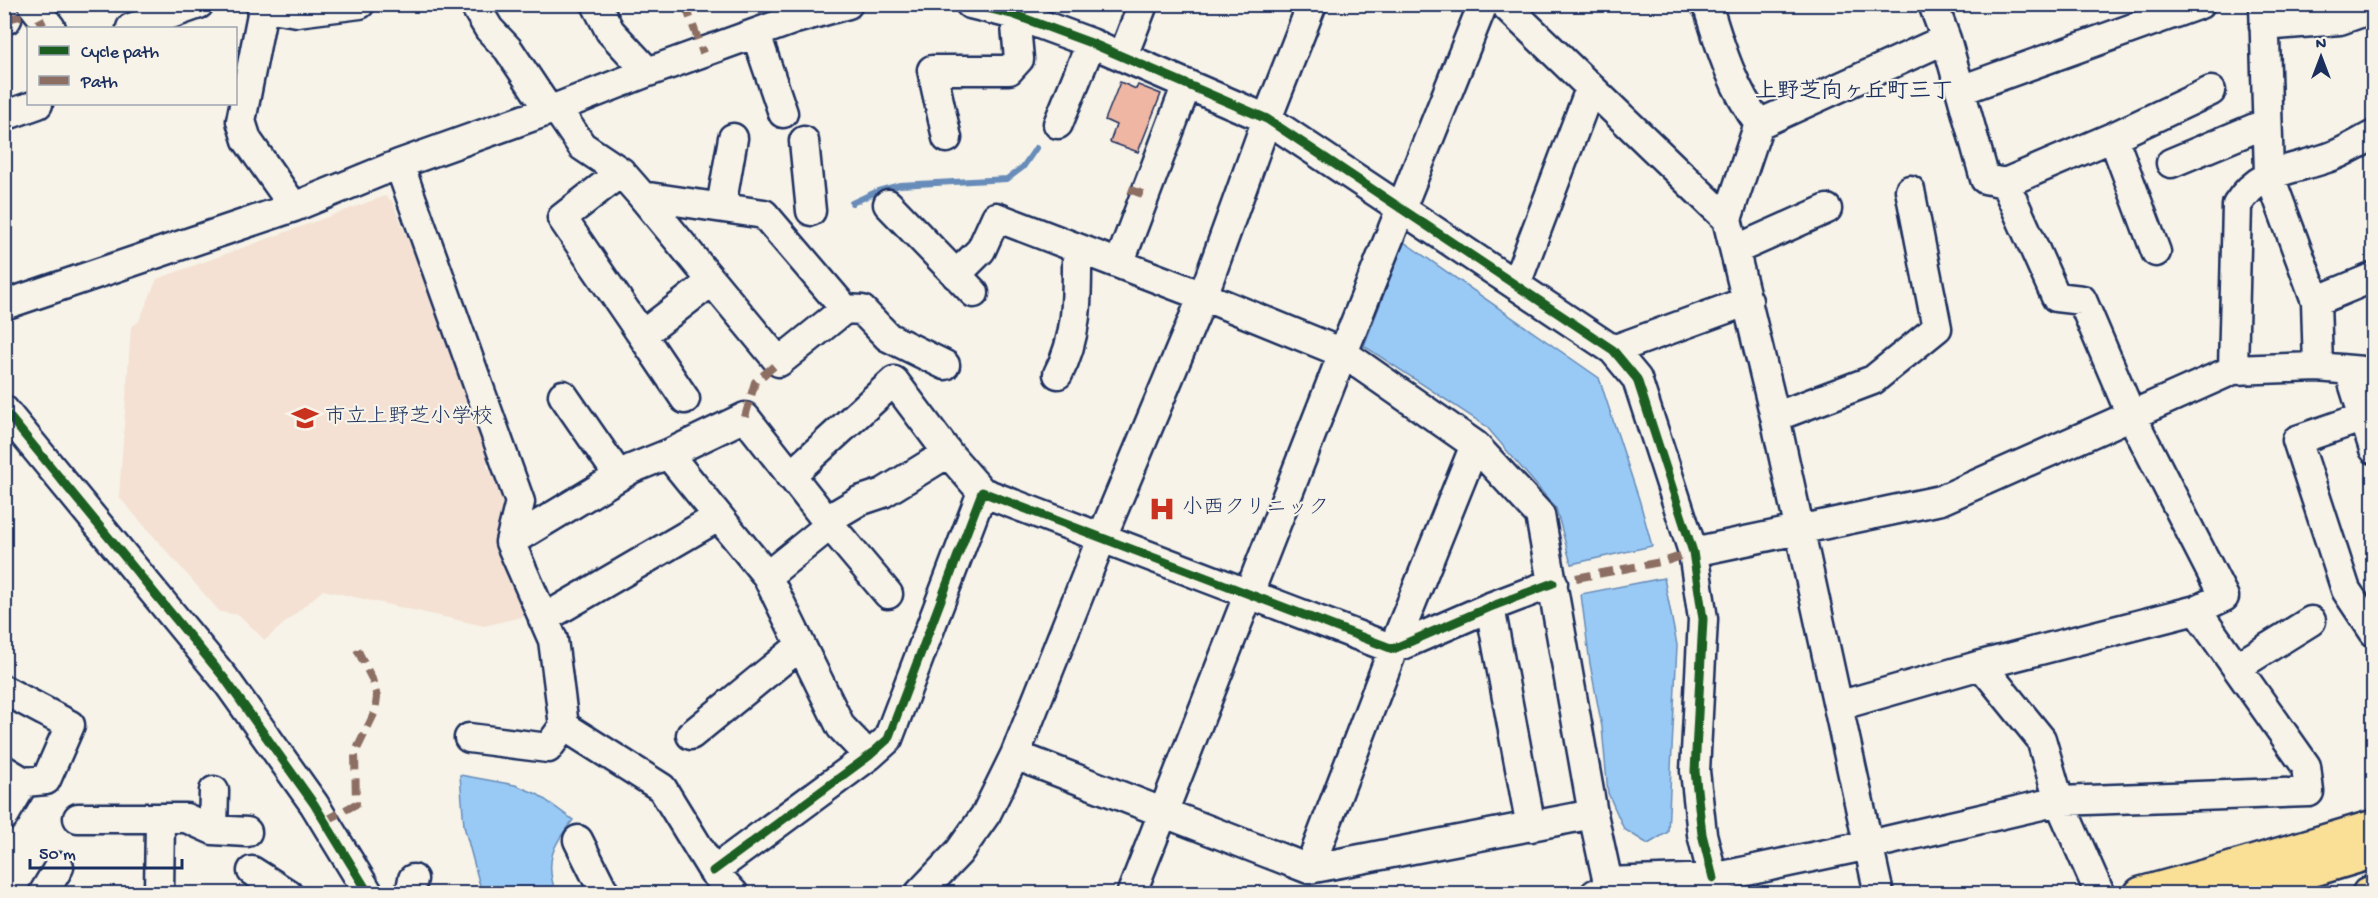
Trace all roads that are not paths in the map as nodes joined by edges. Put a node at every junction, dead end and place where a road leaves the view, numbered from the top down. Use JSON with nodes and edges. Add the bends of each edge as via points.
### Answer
{"nodes":[{"id":1,"x":32,"y":4,"type":"edge"},
{"id":2,"x":360,"y":4,"type":"edge"},
{"id":3,"x":474,"y":4,"type":"edge"},
{"id":4,"x":596,"y":4,"type":"edge"},
{"id":5,"x":848,"y":4,"type":"edge"},
{"id":6,"x":970,"y":4,"type":"edge"},
{"id":7,"x":1143,"y":4,"type":"edge"},
{"id":8,"x":1312,"y":4,"type":"edge"},
{"id":9,"x":1483,"y":4,"type":"edge"},
{"id":10,"x":1504,"y":4,"type":"edge"},
{"id":11,"x":1933,"y":4,"type":"edge"},
{"id":12,"x":2200,"y":4,"type":"edge"},
{"id":13,"x":264,"y":6,"type":"edge"},
{"id":14,"x":1712,"y":6,"type":"edge"},
{"id":15,"x":2373,"y":8,"type":"edge"},
{"id":16,"x":191,"y":14,"type":"edge"},
{"id":17,"x":1015,"y":15,"type":"junction"},
{"id":18,"x":2264,"y":15,"type":"edge"},
{"id":19,"x":50,"y":27,"type":"edge"},
{"id":20,"x":135,"y":27,"type":"edge"},
{"id":21,"x":756,"y":34,"type":"junction"},
{"id":22,"x":1946,"y":39,"type":"junction"},
{"id":23,"x":1091,"y":43,"type":"junction"},
{"id":24,"x":1123,"y":56,"type":"junction"},
{"id":25,"x":648,"y":72,"type":"junction"},
{"id":26,"x":1182,"y":82,"type":"junction"},
{"id":27,"x":1590,"y":89,"type":"junction"},
{"id":28,"x":1960,"y":90,"type":"junction"},
{"id":29,"x":2211,"y":91,"type":"dead end"},
{"id":30,"x":35,"y":105,"type":"edge"},
{"id":31,"x":552,"y":108,"type":"junction"},
{"id":32,"x":783,"y":113,"type":"dead end"},
{"id":33,"x":4,"y":116,"type":"edge"},
{"id":34,"x":1267,"y":119,"type":"junction"},
{"id":35,"x":2267,"y":123,"type":"junction"},
{"id":36,"x":1058,"y":124,"type":"dead end"},
{"id":37,"x":1759,"y":124,"type":"junction"},
{"id":38,"x":2373,"y":135,"type":"edge"},
{"id":39,"x":2113,"y":137,"type":"junction"},
{"id":40,"x":733,"y":138,"type":"dead end"},
{"id":41,"x":947,"y":138,"type":"dead end"},
{"id":42,"x":804,"y":141,"type":"dead end"},
{"id":43,"x":2171,"y":162,"type":"dead end"},
{"id":44,"x":399,"y":164,"type":"junction"},
{"id":45,"x":1144,"y":168,"type":"dead end"},
{"id":46,"x":621,"y":172,"type":"junction"},
{"id":47,"x":2269,"y":174,"type":"junction"},
{"id":48,"x":2005,"y":183,"type":"junction"},
{"id":49,"x":1910,"y":190,"type":"dead end"},
{"id":50,"x":642,"y":195,"type":"junction"},
{"id":51,"x":888,"y":204,"type":"dead end"},
{"id":52,"x":294,"y":207,"type":"junction"},
{"id":53,"x":721,"y":207,"type":"junction"},
{"id":54,"x":1401,"y":207,"type":"junction"},
{"id":55,"x":1827,"y":209,"type":"dead end"},
{"id":56,"x":764,"y":214,"type":"junction"},
{"id":57,"x":1727,"y":219,"type":"junction"},
{"id":58,"x":1077,"y":248,"type":"junction"},
{"id":59,"x":1735,"y":250,"type":"junction"},
{"id":60,"x":2156,"y":252,"type":"dead end"},
{"id":61,"x":1119,"y":264,"type":"junction"},
{"id":62,"x":2373,"y":277,"type":"edge"},
{"id":63,"x":712,"y":281,"type":"junction"},
{"id":64,"x":1516,"y":284,"type":"junction"},
{"id":65,"x":1203,"y":296,"type":"junction"},
{"id":66,"x":1748,"y":301,"type":"junction"},
{"id":67,"x":2316,"y":301,"type":"junction"},
{"id":68,"x":4,"y":305,"type":"edge"},
{"id":69,"x":845,"y":309,"type":"junction"},
{"id":70,"x":642,"y":335,"type":"junction"},
{"id":71,"x":1613,"y":350,"type":"junction"},
{"id":72,"x":918,"y":351,"type":"junction"},
{"id":73,"x":1343,"y":352,"type":"junction"},
{"id":74,"x":945,"y":365,"type":"dead end"},
{"id":75,"x":2319,"y":367,"type":"junction"},
{"id":76,"x":2233,"y":370,"type":"junction"},
{"id":77,"x":2361,"y":371,"type":"edge"},
{"id":78,"x":1058,"y":374,"type":"dead end"},
{"id":79,"x":894,"y":381,"type":"junction"},
{"id":80,"x":563,"y":395,"type":"dead end"},
{"id":81,"x":686,"y":399,"type":"dead end"},
{"id":82,"x":4,"y":410,"type":"edge"},
{"id":83,"x":2131,"y":415,"type":"junction"},
{"id":84,"x":1775,"y":417,"type":"junction"},
{"id":85,"x":2364,"y":417,"type":"junction"},
{"id":86,"x":1475,"y":445,"type":"junction"},
{"id":87,"x":2373,"y":449,"type":"edge"},
{"id":88,"x":948,"y":453,"type":"junction"},
{"id":89,"x":668,"y":454,"type":"junction"},
{"id":90,"x":619,"y":476,"type":"junction"},
{"id":91,"x":790,"y":476,"type":"junction"},
{"id":92,"x":982,"y":492,"type":"junction"},
{"id":93,"x":718,"y":517,"type":"junction"},
{"id":94,"x":829,"y":523,"type":"junction"},
{"id":95,"x":1799,"y":529,"type":"junction"},
{"id":96,"x":1102,"y":537,"type":"junction"},
{"id":97,"x":510,"y":542,"type":"junction"},
{"id":98,"x":1693,"y":552,"type":"junction"},
{"id":99,"x":767,"y":576,"type":"junction"},
{"id":100,"x":1553,"y":583,"type":"junction"},
{"id":101,"x":888,"y":594,"type":"dead end"},
{"id":102,"x":1249,"y":595,"type":"junction"},
{"id":103,"x":1490,"y":607,"type":"junction"},
{"id":104,"x":2196,"y":610,"type":"junction"},
{"id":105,"x":543,"y":619,"type":"junction"},
{"id":106,"x":2311,"y":621,"type":"dead end"},
{"id":107,"x":2373,"y":632,"type":"edge"},
{"id":108,"x":800,"y":646,"type":"junction"},
{"id":109,"x":1393,"y":649,"type":"junction"},
{"id":110,"x":1981,"y":666,"type":"junction"},
{"id":111,"x":2236,"y":667,"type":"junction"},
{"id":112,"x":4,"y":690,"type":"edge"},
{"id":113,"x":1838,"y":706,"type":"junction"},
{"id":114,"x":564,"y":726,"type":"junction"},
{"id":115,"x":691,"y":735,"type":"dead end"},
{"id":116,"x":469,"y":738,"type":"dead end"},
{"id":117,"x":1015,"y":755,"type":"junction"},
{"id":118,"x":869,"y":756,"type":"junction"},
{"id":119,"x":14,"y":776,"type":"edge"},
{"id":120,"x":214,"y":791,"type":"dead end"},
{"id":121,"x":2059,"y":801,"type":"junction"},
{"id":122,"x":1165,"y":812,"type":"junction"},
{"id":123,"x":1593,"y":814,"type":"junction"},
{"id":124,"x":4,"y":816,"type":"edge"},
{"id":125,"x":78,"y":818,"type":"dead end"},
{"id":126,"x":160,"y":818,"type":"junction"},
{"id":127,"x":1531,"y":826,"type":"junction"},
{"id":128,"x":2373,"y":827,"type":"edge"},
{"id":129,"x":213,"y":830,"type":"junction"},
{"id":130,"x":247,"y":832,"type":"dead end"},
{"id":131,"x":578,"y":840,"type":"dead end"},
{"id":132,"x":1869,"y":845,"type":"junction"},
{"id":133,"x":2373,"y":851,"type":"edge"},
{"id":134,"x":59,"y":867,"type":"dead end"},
{"id":135,"x":1309,"y":869,"type":"junction"},
{"id":136,"x":252,"y":871,"type":"dead end"},
{"id":137,"x":713,"y":871,"type":"junction"},
{"id":138,"x":2373,"y":874,"type":"edge"},
{"id":139,"x":1713,"y":878,"type":"junction"},
{"id":140,"x":1604,"y":889,"type":"edge"},
{"id":141,"x":1132,"y":892,"type":"edge"},
{"id":142,"x":2373,"y":892,"type":"edge"},
{"id":143,"x":43,"y":894,"type":"edge"},
{"id":144,"x":159,"y":894,"type":"edge"},
{"id":145,"x":288,"y":894,"type":"edge"},
{"id":146,"x":369,"y":894,"type":"edge"},
{"id":147,"x":606,"y":894,"type":"edge"},
{"id":148,"x":734,"y":894,"type":"edge"},
{"id":149,"x":919,"y":894,"type":"edge"},
{"id":150,"x":1879,"y":894,"type":"edge"},
{"id":151,"x":2100,"y":894,"type":"edge"},
{"id":152,"x":2141,"y":894,"type":"edge"},
{"id":153,"x":2231,"y":894,"type":"edge"},
{"id":154,"x":2303,"y":894,"type":"edge"},
{"id":155,"x":2369,"y":894,"type":"edge"}],
"edges":[{"from":1,"to":19,"type":"street"},
{"from":2,"to":13,"type":"street","via":[[297,12]]},
{"from":3,"to":31,"type":"street"},
{"from":4,"to":25,"type":"street","via":[[610,31]]},
{"from":5,"to":21,"type":"street"},
{"from":6,"to":17,"type":"street"},
{"from":7,"to":24,"type":"street"},
{"from":8,"to":34,"type":"street"},
{"from":9,"to":54,"type":"street"},
{"from":10,"to":27,"type":"street"},
{"from":11,"to":22,"type":"street"},
{"from":12,"to":28,"type":"street"},
{"from":13,"to":52,"type":"street","via":[[241,121],[247,140]]},
{"from":14,"to":37,"type":"street","via":[[1724,59]]},
{"from":15,"to":18,"type":"street","via":[[2340,20]]},
{"from":16,"to":20,"type":"street"},
{"from":17,"to":23,"type":"street"},
{"from":17,"to":41,"type":"street","via":[[1019,59],[1009,69],[932,70]]},
{"from":18,"to":35,"type":"street"},
{"from":21,"to":25,"type":"street"},
{"from":21,"to":32,"type":"street"},
{"from":22,"to":28,"type":"street"},
{"from":22,"to":37,"type":"street"},
{"from":23,"to":24,"type":"street"},
{"from":23,"to":36,"type":"street"},
{"from":24,"to":26,"type":"street"},
{"from":25,"to":31,"type":"street"},
{"from":26,"to":34,"type":"street"},
{"from":26,"to":45,"type":"street"},
{"from":26,"to":61,"type":"street"},
{"from":27,"to":57,"type":"street"},
{"from":27,"to":64,"type":"street"},
{"from":28,"to":48,"type":"street","via":[[1985,179]]},
{"from":29,"to":39,"type":"street"},
{"from":30,"to":33,"type":"street"},
{"from":31,"to":44,"type":"street"},
{"from":31,"to":46,"type":"street","via":[[582,146]]},
{"from":34,"to":54,"type":"street"},
{"from":34,"to":65,"type":"street"},
{"from":35,"to":43,"type":"street"},
{"from":35,"to":47,"type":"street"},
{"from":37,"to":57,"type":"street"},
{"from":38,"to":47,"type":"street","via":[[2327,158]]},
{"from":39,"to":48,"type":"street"},
{"from":39,"to":60,"type":"street"},
{"from":40,"to":53,"type":"street"},
{"from":42,"to":56,"type":"street","via":[[821,210]]},
{"from":44,"to":52,"type":"street"},
{"from":44,"to":97,"type":"street","via":[[520,502]]},
{"from":46,"to":50,"type":"street"},
{"from":46,"to":70,"type":"street","via":[[562,218]]},
{"from":47,"to":67,"type":"street"},
{"from":47,"to":76,"type":"street","via":[[2246,191],[2237,205]]},
{"from":48,"to":83,"type":"street","via":[[2056,297],[2082,300]]},
{"from":49,"to":84,"type":"street","via":[[1937,328],[1873,381]]},
{"from":50,"to":53,"type":"street"},
{"from":50,"to":63,"type":"street"},
{"from":51,"to":58,"type":"street","via":[[965,284],[996,217]]},
{"from":52,"to":68,"type":"street"},
{"from":53,"to":56,"type":"street"},
{"from":54,"to":64,"type":"street"},
{"from":54,"to":73,"type":"street"},
{"from":55,"to":59,"type":"street"},
{"from":56,"to":69,"type":"street"},
{"from":57,"to":59,"type":"street"},
{"from":58,"to":61,"type":"street"},
{"from":58,"to":78,"type":"street","via":[[1077,313],[1067,357]]},
{"from":59,"to":66,"type":"street"},
{"from":61,"to":65,"type":"street"},
{"from":62,"to":67,"type":"street"},
{"from":63,"to":69,"type":"street","via":[[779,362]]},
{"from":63,"to":70,"type":"street"},
{"from":64,"to":71,"type":"street"},
{"from":65,"to":73,"type":"street"},
{"from":65,"to":96,"type":"street"},
{"from":66,"to":71,"type":"street"},
{"from":66,"to":84,"type":"street"},
{"from":67,"to":75,"type":"street"},
{"from":69,"to":72,"type":"street","via":[[862,310],[888,337]]},
{"from":70,"to":81,"type":"street"},
{"from":71,"to":98,"type":"street","via":[[1637,380]]},
{"from":72,"to":74,"type":"street"},
{"from":72,"to":79,"type":"street"},
{"from":73,"to":86,"type":"street"},
{"from":73,"to":102,"type":"street"},
{"from":75,"to":76,"type":"street"},
{"from":75,"to":77,"type":"street"},
{"from":76,"to":83,"type":"street"},
{"from":77,"to":85,"type":"street"},
{"from":79,"to":88,"type":"street"},
{"from":79,"to":91,"type":"street"},
{"from":80,"to":90,"type":"street"},
{"from":82,"to":146,"type":"street","via":[[225,679],[314,804]]},
{"from":83,"to":95,"type":"street","via":[[1941,500]]},
{"from":83,"to":104,"type":"street","via":[[2224,597]]},
{"from":84,"to":95,"type":"street"},
{"from":85,"to":87,"type":"street"},
{"from":85,"to":107,"type":"street","via":[[2297,440],[2346,590]]},
{"from":86,"to":100,"type":"street","via":[[1540,515]]},
{"from":86,"to":109,"type":"street"},
{"from":88,"to":92,"type":"street"},
{"from":88,"to":94,"type":"street","via":[[883,493],[859,501]]},
{"from":89,"to":90,"type":"street"},
{"from":89,"to":91,"type":"street","via":[[745,417]]},
{"from":89,"to":93,"type":"street"},
{"from":90,"to":97,"type":"street"},
{"from":91,"to":94,"type":"street"},
{"from":92,"to":96,"type":"street"},
{"from":92,"to":118,"type":"street","via":[[888,739]]},
{"from":93,"to":99,"type":"street"},
{"from":93,"to":105,"type":"street"},
{"from":94,"to":99,"type":"street"},
{"from":94,"to":101,"type":"street"},
{"from":95,"to":98,"type":"street"},
{"from":95,"to":113,"type":"street"},
{"from":96,"to":102,"type":"street"},
{"from":96,"to":117,"type":"street"},
{"from":97,"to":105,"type":"street"},
{"from":98,"to":139,"type":"street","via":[[1703,619],[1695,771],[1702,834]]},
{"from":99,"to":108,"type":"street"},
{"from":100,"to":103,"type":"street"},
{"from":100,"to":123,"type":"street"},
{"from":102,"to":109,"type":"street"},
{"from":102,"to":122,"type":"street"},
{"from":103,"to":109,"type":"street"},
{"from":103,"to":127,"type":"street"},
{"from":104,"to":110,"type":"street"},
{"from":104,"to":111,"type":"street"},
{"from":105,"to":114,"type":"street","via":[[553,640]]},
{"from":106,"to":111,"type":"street"},
{"from":108,"to":115,"type":"street"},
{"from":108,"to":118,"type":"street","via":[[841,728]]},
{"from":109,"to":135,"type":"street"},
{"from":110,"to":113,"type":"street"},
{"from":110,"to":121,"type":"street","via":[[2041,739]]},
{"from":111,"to":121,"type":"street","via":[[2306,766],[2309,792]]},
{"from":112,"to":119,"type":"street","via":[[70,725],[46,780]]},
{"from":113,"to":132,"type":"street"},
{"from":114,"to":116,"type":"street","via":[[548,748]]},
{"from":114,"to":137,"type":"street","via":[[662,788]]},
{"from":117,"to":122,"type":"street"},
{"from":117,"to":149,"type":"street","via":[[986,814],[959,852]]},
{"from":118,"to":137,"type":"street"},
{"from":119,"to":124,"type":"street"},
{"from":120,"to":129,"type":"street"},
{"from":121,"to":132,"type":"street"},
{"from":121,"to":151,"type":"street"},
{"from":122,"to":135,"type":"street"},
{"from":122,"to":141,"type":"street"},
{"from":123,"to":127,"type":"street"},
{"from":123,"to":140,"type":"street"},
{"from":125,"to":126,"type":"street"},
{"from":126,"to":129,"type":"street","via":[[186,818]]},
{"from":126,"to":144,"type":"street"},
{"from":127,"to":135,"type":"street"},
{"from":128,"to":152,"type":"main road"},
{"from":129,"to":130,"type":"street"},
{"from":131,"to":147,"type":"street"},
{"from":132,"to":139,"type":"street"},
{"from":132,"to":150,"type":"street"},
{"from":133,"to":153,"type":"main road"},
{"from":134,"to":143,"type":"street"},
{"from":136,"to":145,"type":"street"},
{"from":137,"to":148,"type":"street"},
{"from":138,"to":154,"type":"main road"},
{"from":139,"to":140,"type":"street"},
{"from":142,"to":155,"type":"main road"}]}
